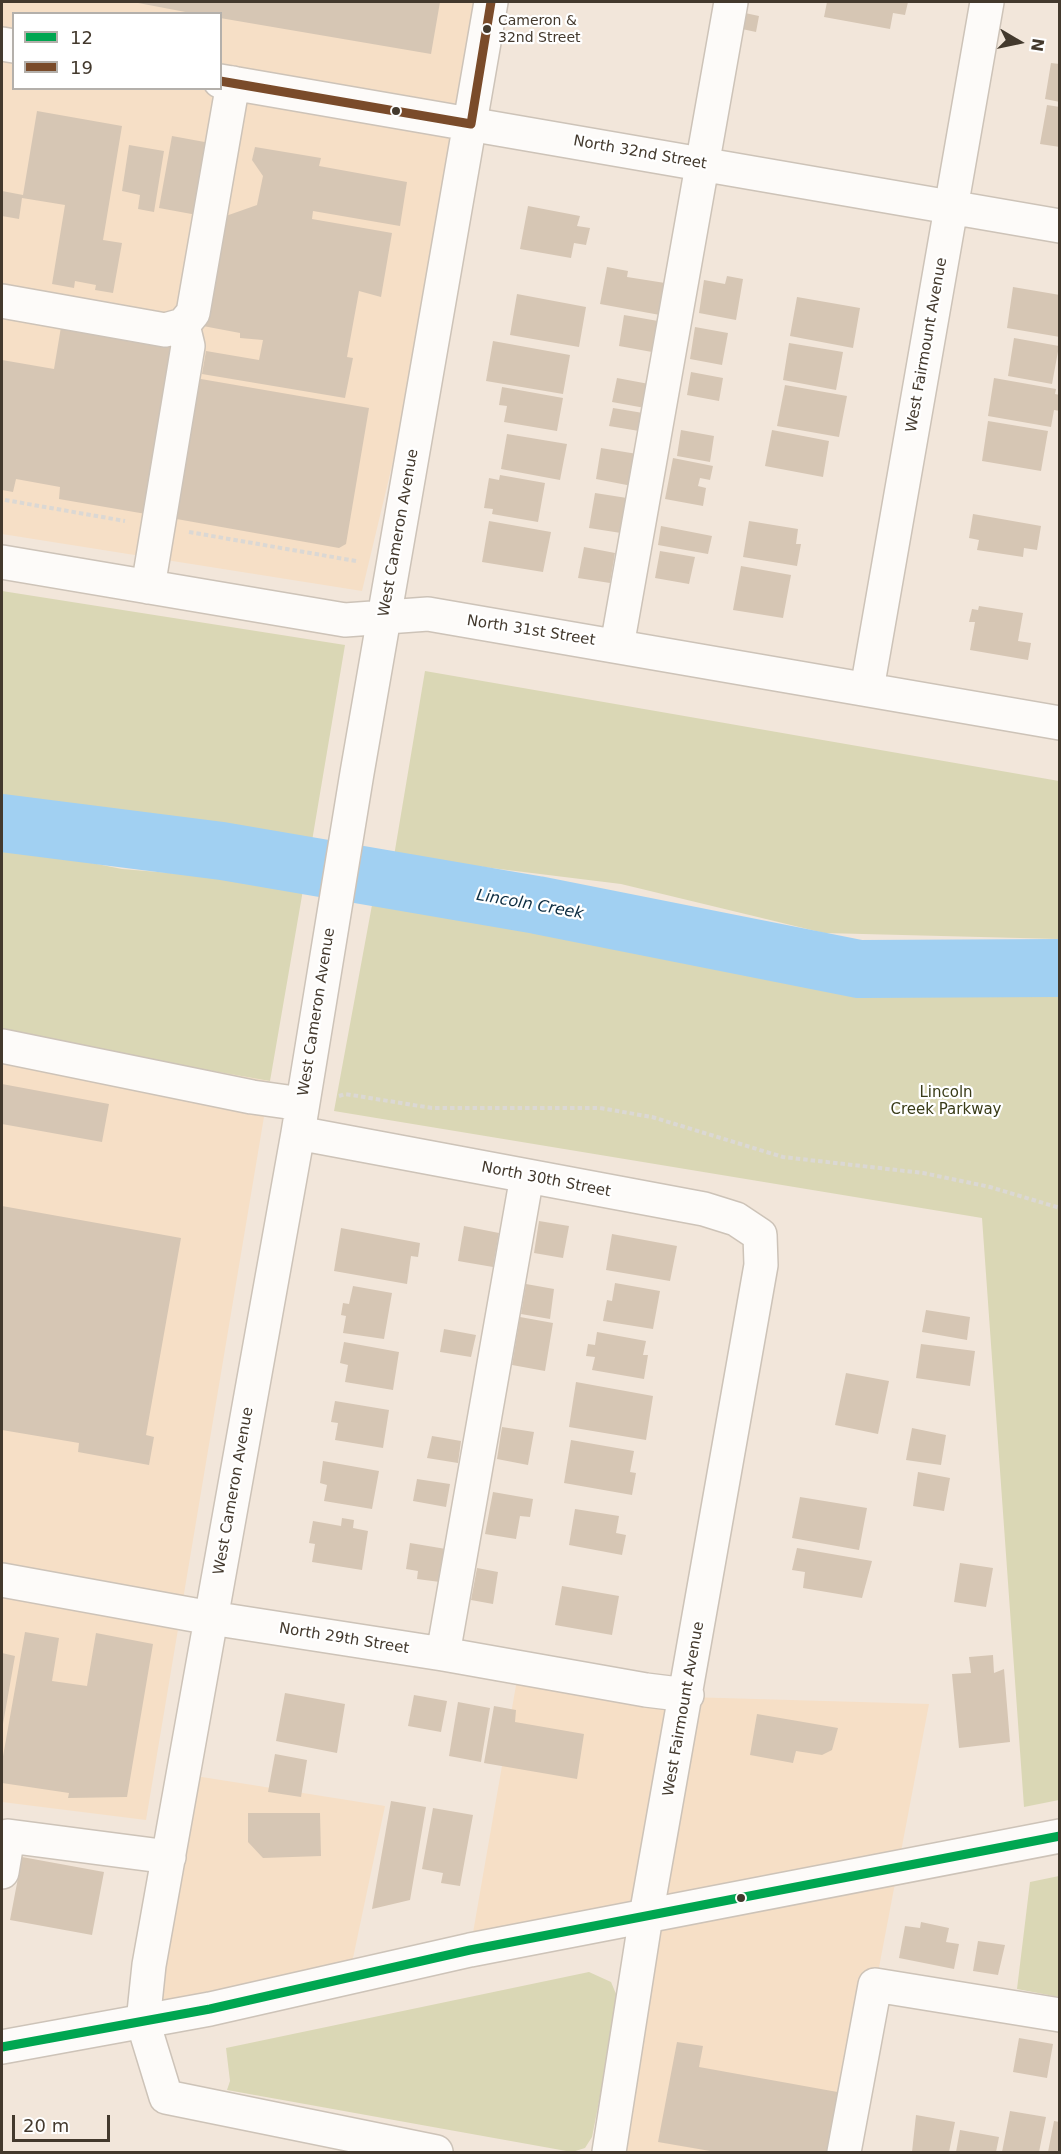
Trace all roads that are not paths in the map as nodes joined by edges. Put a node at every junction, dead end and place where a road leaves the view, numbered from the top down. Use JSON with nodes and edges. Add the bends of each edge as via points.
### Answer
{"nodes":[{"id":1,"x":491,"y":2,"type":"edge"},
{"id":2,"x":731,"y":2,"type":"edge"},
{"id":3,"x":987,"y":2,"type":"edge"},
{"id":4,"x":227,"y":82,"type":"edge"},
{"id":5,"x":471,"y":124,"type":"junction"},
{"id":6,"x":702,"y":164,"type":"junction"},
{"id":7,"x":952,"y":207,"type":"junction"},
{"id":8,"x":1059,"y":226,"type":"edge"},
{"id":9,"x":2,"y":301,"type":"edge"},
{"id":10,"x":183,"y":325,"type":"junction"},
{"id":11,"x":2,"y":562,"type":"edge"},
{"id":12,"x":148,"y":587,"type":"junction"},
{"id":13,"x":385,"y":615,"type":"junction"},
{"id":14,"x":617,"y":646,"type":"junction"},
{"id":15,"x":867,"y":689,"type":"junction"},
{"id":16,"x":1059,"y":723,"type":"edge"},
{"id":17,"x":2,"y":1046,"type":"edge"},
{"id":18,"x":300,"y":1119,"type":"junction"},
{"id":19,"x":527,"y":1176,"type":"junction"},
{"id":20,"x":761,"y":1265,"type":"joint"},
{"id":21,"x":2,"y":1580,"type":"edge"},
{"id":22,"x":211,"y":1618,"type":"junction"},
{"id":23,"x":443,"y":1654,"type":"junction"},
{"id":24,"x":687,"y":1695,"type":"junction"},
{"id":25,"x":5,"y":1835,"type":"edge"},
{"id":26,"x":1059,"y":1836,"type":"edge"},
{"id":27,"x":168,"y":1857,"type":"junction"},
{"id":28,"x":2,"y":1872,"type":"edge"},
{"id":29,"x":646,"y":1916,"type":"junction"},
{"id":30,"x":1059,"y":2015,"type":"edge"},
{"id":31,"x":143,"y":2022,"type":"junction"},
{"id":32,"x":2,"y":2047,"type":"edge"},
{"id":33,"x":372,"y":2146,"type":"edge"},
{"id":34,"x":436,"y":2152,"type":"edge"},
{"id":35,"x":609,"y":2152,"type":"edge"},
{"id":36,"x":844,"y":2152,"type":"edge"}],
"edges":[{"from":1,"to":5,"type":"street","name":"West Cameron Avenue"},
{"from":2,"to":6,"type":"street"},
{"from":3,"to":7,"type":"street","name":"West Fairmount Avenue"},
{"from":4,"to":5,"type":"street","name":"North 32nd Street"},
{"from":4,"to":10,"type":"street","via":[[193,313]]},
{"from":5,"to":6,"type":"street","name":"North 32nd Street"},
{"from":5,"to":13,"type":"street","name":"West Cameron Avenue"},
{"from":6,"to":7,"type":"street","name":"North 32nd Street"},
{"from":6,"to":14,"type":"street"},
{"from":7,"to":8,"type":"street","name":"North 32nd Street"},
{"from":7,"to":15,"type":"street","name":"West Fairmount Avenue"},
{"from":9,"to":10,"type":"street","via":[[165,330]]},
{"from":10,"to":12,"type":"street","via":[[188,346]]},
{"from":11,"to":12,"type":"street","name":"North 31st Street"},
{"from":12,"to":13,"type":"street","name":"North 31st Street","via":[[345,620]]},
{"from":13,"to":14,"type":"street","name":"North 31st Street","via":[[428,614]]},
{"from":13,"to":18,"type":"street","name":"West Cameron Avenue"},
{"from":14,"to":15,"type":"street","name":"North 31st Street"},
{"from":15,"to":16,"type":"street","name":"North 31st Street"},
{"from":17,"to":18,"type":"street","name":"North 30th Street","via":[[252,1097]]},
{"from":18,"to":19,"type":"street","name":"North 30th Street"},
{"from":18,"to":22,"type":"street","name":"West Cameron Avenue"},
{"from":19,"to":20,"type":"street","name":"North 30th Street","via":[[704,1209],[736,1219],[760,1234]]},
{"from":19,"to":23,"type":"street"},
{"from":20,"to":24,"type":"street","name":"West Fairmount Avenue"},
{"from":21,"to":22,"type":"street","name":"North 29th Street"},
{"from":22,"to":23,"type":"street","name":"North 29th Street"},
{"from":22,"to":27,"type":"street","name":"West Cameron Avenue"},
{"from":23,"to":24,"type":"street","name":"North 29th Street"},
{"from":24,"to":29,"type":"street","name":"West Fairmount Avenue"},
{"from":25,"to":27,"type":"street"},
{"from":25,"to":28,"type":"street"},
{"from":26,"to":29,"type":"street"},
{"from":27,"to":31,"type":"street","name":"West Cameron Avenue"},
{"from":29,"to":31,"type":"street","via":[[470,1950]]},
{"from":29,"to":35,"type":"street","name":"West Fairmount Avenue"},
{"from":30,"to":36,"type":"street","via":[[875,1985]]},
{"from":31,"to":32,"type":"street"},
{"from":31,"to":33,"type":"street","via":[[166,2097]]},
{"from":33,"to":34,"type":"street"}]}
